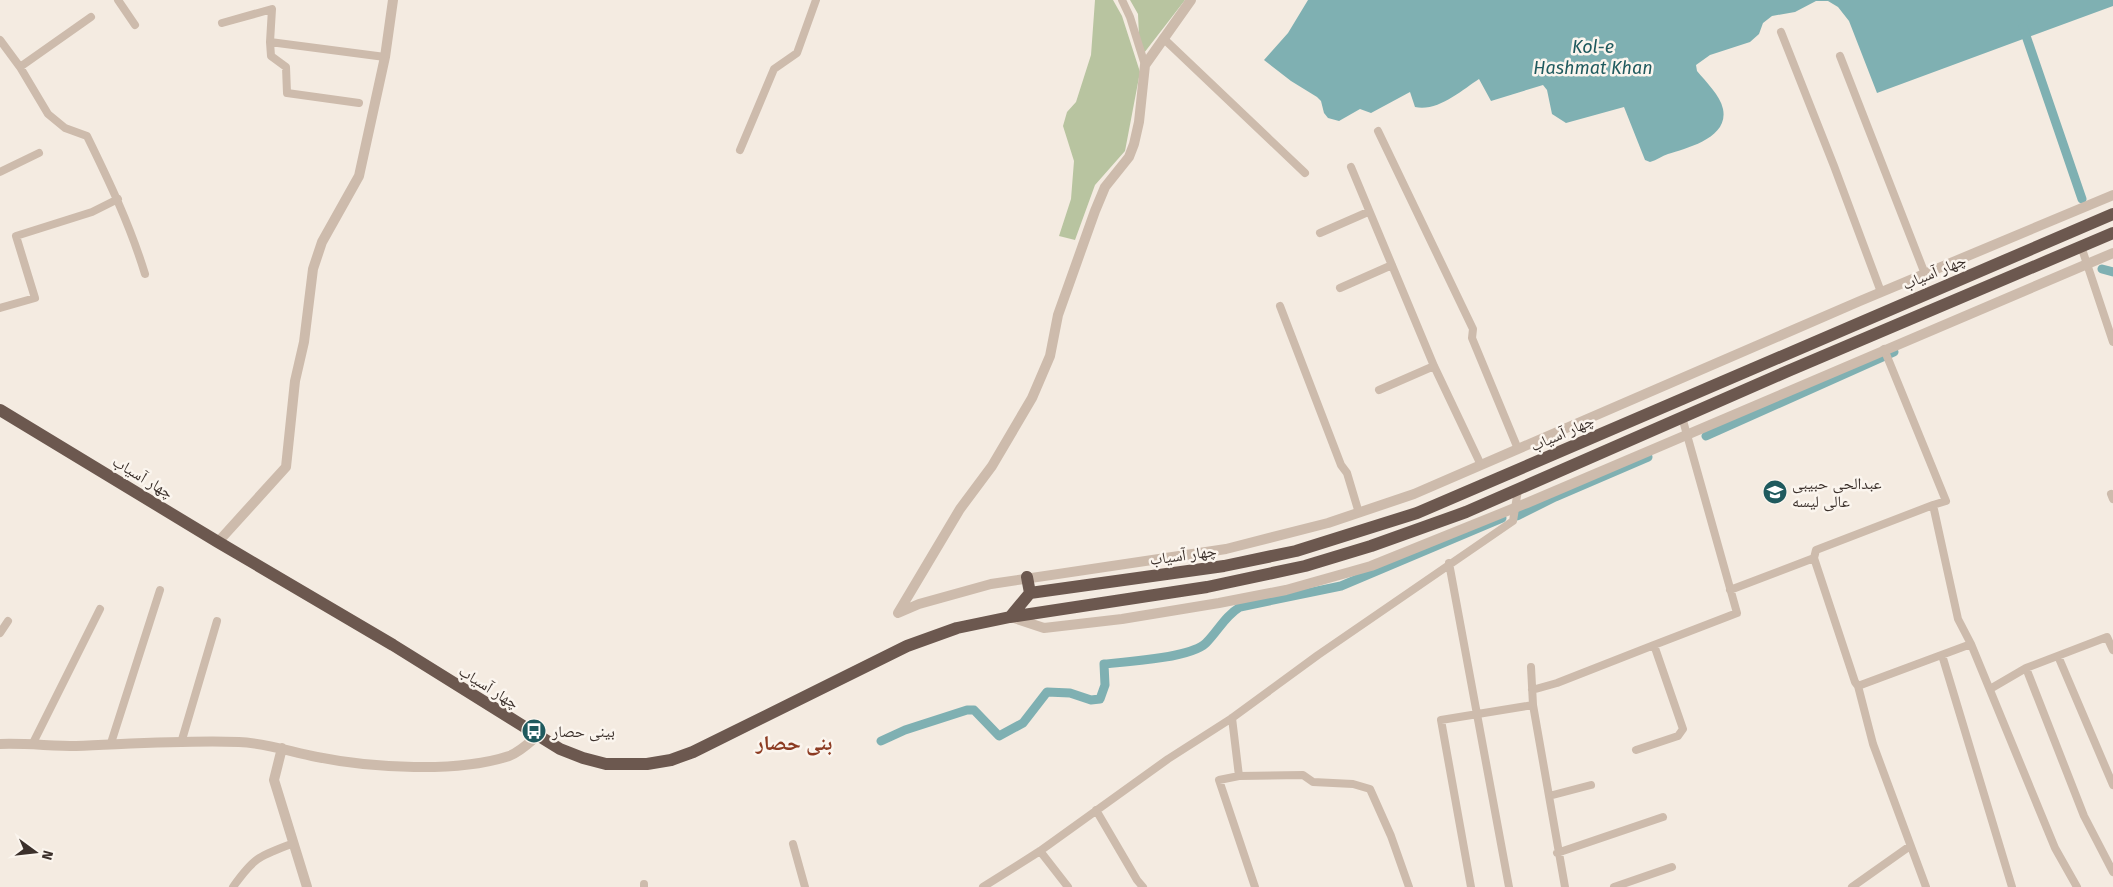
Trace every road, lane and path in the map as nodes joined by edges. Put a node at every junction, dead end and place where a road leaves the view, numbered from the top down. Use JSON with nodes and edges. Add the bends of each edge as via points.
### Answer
{"nodes":[{"id":1,"x":118,"y":0,"type":"edge"},
{"id":2,"x":393,"y":0,"type":"edge"},
{"id":3,"x":816,"y":0,"type":"edge"},
{"id":4,"x":1122,"y":0,"type":"edge"},
{"id":5,"x":1192,"y":0,"type":"edge"},
{"id":6,"x":91,"y":17,"type":"dead end"},
{"id":7,"x":222,"y":23,"type":"dead end"},
{"id":8,"x":136,"y":25,"type":"dead end"},
{"id":9,"x":1781,"y":32,"type":"dead end"},
{"id":10,"x":1163,"y":38,"type":"junction"},
{"id":11,"x":0,"y":40,"type":"edge"},
{"id":12,"x":270,"y":42,"type":"junction"},
{"id":13,"x":385,"y":56,"type":"junction"},
{"id":14,"x":1840,"y":56,"type":"dead end"},
{"id":15,"x":1144,"y":65,"type":"junction"},
{"id":16,"x":20,"y":67,"type":"junction"},
{"id":17,"x":359,"y":103,"type":"dead end"},
{"id":18,"x":1378,"y":131,"type":"dead end"},
{"id":19,"x":740,"y":150,"type":"dead end"},
{"id":20,"x":39,"y":153,"type":"dead end"},
{"id":21,"x":1351,"y":167,"type":"dead end"},
{"id":22,"x":0,"y":172,"type":"edge"},
{"id":23,"x":1305,"y":173,"type":"dead end"},
{"id":24,"x":2113,"y":195,"type":"edge"},
{"id":25,"x":118,"y":199,"type":"junction"},
{"id":26,"x":1368,"y":212,"type":"junction"},
{"id":27,"x":2113,"y":214,"type":"edge"},
{"id":28,"x":1320,"y":233,"type":"dead end"},
{"id":29,"x":2113,"y":233,"type":"edge"},
{"id":30,"x":2081,"y":246,"type":"junction"},
{"id":31,"x":2113,"y":253,"type":"edge"},
{"id":32,"x":2087,"y":263,"type":"junction"},
{"id":33,"x":1392,"y":265,"type":"junction"},
{"id":34,"x":145,"y":274,"type":"dead end"},
{"id":35,"x":1925,"y":274,"type":"junction"},
{"id":36,"x":1340,"y":288,"type":"dead end"},
{"id":37,"x":1881,"y":292,"type":"junction"},
{"id":38,"x":1280,"y":306,"type":"dead end"},
{"id":39,"x":0,"y":308,"type":"edge"},
{"id":40,"x":2113,"y":342,"type":"edge"},
{"id":41,"x":1886,"y":354,"type":"junction"},
{"id":42,"x":1434,"y":366,"type":"junction"},
{"id":43,"x":1378,"y":390,"type":"dead end"},
{"id":44,"x":0,"y":410,"type":"edge"},
{"id":45,"x":1682,"y":417,"type":"junction"},
{"id":46,"x":1688,"y":434,"type":"junction"},
{"id":47,"x":1518,"y":449,"type":"junction"},
{"id":48,"x":1481,"y":465,"type":"junction"},
{"id":49,"x":1518,"y":490,"type":"junction"},
{"id":50,"x":1933,"y":505,"type":"junction"},
{"id":51,"x":1515,"y":508,"type":"junction"},
{"id":52,"x":1359,"y":513,"type":"junction"},
{"id":53,"x":218,"y":542,"type":"junction"},
{"id":54,"x":1814,"y":558,"type":"junction"},
{"id":55,"x":1449,"y":563,"type":"junction"},
{"id":56,"x":1027,"y":577,"type":"junction"},
{"id":57,"x":160,"y":590,"type":"dead end"},
{"id":58,"x":1730,"y":590,"type":"junction"},
{"id":59,"x":1030,"y":593,"type":"junction"},
{"id":60,"x":100,"y":609,"type":"dead end"},
{"id":61,"x":1010,"y":617,"type":"junction"},
{"id":62,"x":8,"y":621,"type":"dead end"},
{"id":63,"x":217,"y":622,"type":"dead end"},
{"id":64,"x":0,"y":633,"type":"edge"},
{"id":65,"x":1971,"y":644,"type":"junction"},
{"id":66,"x":1654,"y":645,"type":"junction"},
{"id":67,"x":2113,"y":650,"type":"edge"},
{"id":68,"x":1942,"y":655,"type":"junction"},
{"id":69,"x":2058,"y":656,"type":"junction"},
{"id":70,"x":1531,"y":667,"type":"dead end"},
{"id":71,"x":2026,"y":668,"type":"junction"},
{"id":72,"x":1858,"y":686,"type":"junction"},
{"id":73,"x":1990,"y":689,"type":"junction"},
{"id":74,"x":1532,"y":690,"type":"junction"},
{"id":75,"x":1533,"y":705,"type":"junction"},
{"id":76,"x":1476,"y":715,"type":"junction"},
{"id":77,"x":1232,"y":718,"type":"junction"},
{"id":78,"x":537,"y":736,"type":"junction"},
{"id":79,"x":33,"y":743,"type":"junction"},
{"id":80,"x":111,"y":743,"type":"junction"},
{"id":81,"x":0,"y":744,"type":"edge"},
{"id":82,"x":181,"y":744,"type":"junction"},
{"id":83,"x":282,"y":748,"type":"junction"},
{"id":84,"x":1636,"y":750,"type":"dead end"},
{"id":85,"x":1239,"y":776,"type":"junction"},
{"id":86,"x":1591,"y":785,"type":"dead end"},
{"id":87,"x":2113,"y":785,"type":"edge"},
{"id":88,"x":1549,"y":796,"type":"junction"},
{"id":89,"x":1096,"y":810,"type":"junction"},
{"id":90,"x":1663,"y":817,"type":"dead end"},
{"id":91,"x":294,"y":843,"type":"junction"},
{"id":92,"x":793,"y":844,"type":"dead end"},
{"id":93,"x":1910,"y":846,"type":"junction"},
{"id":94,"x":1040,"y":850,"type":"junction"},
{"id":95,"x":1557,"y":853,"type":"junction"},
{"id":96,"x":1672,"y":867,"type":"dead end"},
{"id":97,"x":2113,"y":872,"type":"edge"},
{"id":98,"x":1924,"y":886,"type":"edge"},
{"id":99,"x":233,"y":887,"type":"edge"},
{"id":100,"x":308,"y":887,"type":"edge"},
{"id":101,"x":805,"y":887,"type":"edge"},
{"id":102,"x":983,"y":887,"type":"edge"},
{"id":103,"x":1068,"y":887,"type":"edge"},
{"id":104,"x":1143,"y":887,"type":"edge"},
{"id":105,"x":1255,"y":887,"type":"edge"},
{"id":106,"x":1410,"y":887,"type":"edge"},
{"id":107,"x":1471,"y":887,"type":"edge"},
{"id":108,"x":1509,"y":887,"type":"edge"},
{"id":109,"x":1565,"y":887,"type":"edge"},
{"id":110,"x":1614,"y":887,"type":"edge"},
{"id":111,"x":1852,"y":887,"type":"edge"},
{"id":112,"x":2012,"y":887,"type":"edge"},
{"id":113,"x":2077,"y":887,"type":"edge"}],
"edges":[{"from":1,"to":8,"type":"street"},
{"from":2,"to":13,"type":"street"},
{"from":3,"to":19,"type":"street","via":[[797,53],[774,68]]},
{"from":4,"to":15,"type":"street"},
{"from":5,"to":10,"type":"street"},
{"from":6,"to":16,"type":"street"},
{"from":7,"to":12,"type":"street","via":[[272,9]]},
{"from":9,"to":37,"type":"street"},
{"from":10,"to":15,"type":"street"},
{"from":10,"to":23,"type":"street"},
{"from":11,"to":16,"type":"street"},
{"from":12,"to":13,"type":"street"},
{"from":12,"to":17,"type":"street","via":[[271,56],[286,67],[287,93]]},
{"from":13,"to":53,"type":"street","via":[[359,176],[322,242],[313,269],[304,342],[294,381],[286,467]]},
{"from":14,"to":35,"type":"street"},
{"from":15,"to":56,"type":"street","via":[[1134,144],[1129,157],[1105,187],[1095,211],[1061,308],[1050,356],[1032,398],[898,613],[919,604]]},
{"from":16,"to":25,"type":"street","via":[[48,114],[66,128],[87,136]]},
{"from":18,"to":47,"type":"street","via":[[1473,329],[1472,338]]},
{"from":20,"to":22,"type":"street"},
{"from":21,"to":26,"type":"street"},
{"from":24,"to":35,"type":"street"},
{"from":25,"to":34,"type":"street"},
{"from":25,"to":39,"type":"street","via":[[92,212],[16,236],[35,298]]},
{"from":26,"to":28,"type":"street"},
{"from":26,"to":33,"type":"street"},
{"from":27,"to":59,"type":"highway","name":"چهار آسیاب","via":[[1416,513],[1296,551],[1224,566]]},
{"from":29,"to":30,"type":"highway","name":"چهار آسیاب"},
{"from":30,"to":32,"type":"street"},
{"from":30,"to":45,"type":"highway","name":"چهار آسیاب"},
{"from":31,"to":32,"type":"street"},
{"from":32,"to":40,"type":"street"},
{"from":32,"to":41,"type":"street"},
{"from":33,"to":36,"type":"street"},
{"from":33,"to":42,"type":"street"},
{"from":35,"to":37,"type":"street"},
{"from":37,"to":47,"type":"street"},
{"from":38,"to":52,"type":"street","via":[[1341,465],[1347,473]]},
{"from":41,"to":46,"type":"street"},
{"from":41,"to":50,"type":"street","via":[[1946,501]]},
{"from":42,"to":43,"type":"street"},
{"from":42,"to":48,"type":"street"},
{"from":44,"to":53,"type":"highway","name":"چهار آسیاب"},
{"from":45,"to":46,"type":"street"},
{"from":45,"to":49,"type":"highway","name":"چهار آسیاب"},
{"from":46,"to":51,"type":"street"},
{"from":46,"to":58,"type":"street"},
{"from":47,"to":48,"type":"street"},
{"from":48,"to":52,"type":"street"},
{"from":49,"to":51,"type":"street"},
{"from":49,"to":61,"type":"highway","name":"چهار آسیاب","via":[[1371,546],[1305,566],[1207,588]]},
{"from":50,"to":54,"type":"street","via":[[1816,550]]},
{"from":50,"to":65,"type":"street","via":[[1958,619]]},
{"from":51,"to":55,"type":"street","via":[[1513,521]]},
{"from":51,"to":61,"type":"street","via":[[1372,566],[1286,590],[1141,616],[1044,628]]},
{"from":52,"to":56,"type":"street","via":[[1226,549]]},
{"from":53,"to":78,"type":"highway","name":"چهار آسیاب","via":[[393,645]]},
{"from":54,"to":58,"type":"street"},
{"from":54,"to":72,"type":"street"},
{"from":55,"to":76,"type":"street"},
{"from":55,"to":77,"type":"street"},
{"from":56,"to":59,"type":"highway"},
{"from":57,"to":80,"type":"street"},
{"from":58,"to":66,"type":"street","via":[[1738,613]]},
{"from":59,"to":61,"type":"highway"},
{"from":60,"to":79,"type":"street"},
{"from":61,"to":78,"type":"highway","name":"چهار آسیاب","via":[[958,628],[906,646],[671,760],[647,764],[606,764],[583,758]]},
{"from":62,"to":64,"type":"street"},
{"from":63,"to":82,"type":"street"},
{"from":65,"to":68,"type":"street"},
{"from":65,"to":73,"type":"street"},
{"from":66,"to":74,"type":"street"},
{"from":66,"to":84,"type":"street","via":[[1682,730],[1678,736]]},
{"from":67,"to":69,"type":"street","via":[[2107,637]]},
{"from":68,"to":72,"type":"street"},
{"from":68,"to":112,"type":"street"},
{"from":69,"to":71,"type":"street"},
{"from":69,"to":87,"type":"street"},
{"from":70,"to":74,"type":"street"},
{"from":71,"to":73,"type":"street"},
{"from":71,"to":97,"type":"street","via":[[2084,816]]},
{"from":72,"to":93,"type":"street","via":[[1873,744]]},
{"from":73,"to":113,"type":"street","via":[[2055,848]]},
{"from":74,"to":75,"type":"street"},
{"from":75,"to":76,"type":"street"},
{"from":75,"to":88,"type":"street"},
{"from":76,"to":107,"type":"street","via":[[1441,720]]},
{"from":76,"to":108,"type":"street"},
{"from":77,"to":85,"type":"street"},
{"from":77,"to":89,"type":"street"},
{"from":78,"to":83,"type":"street","via":[[511,755],[456,765],[388,766],[318,757]]},
{"from":79,"to":80,"type":"street","via":[[74,746]]},
{"from":79,"to":81,"type":"street"},
{"from":80,"to":82,"type":"street"},
{"from":82,"to":83,"type":"street","via":[[240,742]]},
{"from":83,"to":91,"type":"street","via":[[274,780]]},
{"from":85,"to":105,"type":"street","via":[[1219,780]]},
{"from":85,"to":106,"type":"street","via":[[1303,775],[1313,782],[1370,788]]},
{"from":86,"to":88,"type":"street"},
{"from":88,"to":95,"type":"street"},
{"from":89,"to":94,"type":"street"},
{"from":89,"to":104,"type":"street"},
{"from":90,"to":95,"type":"street"},
{"from":91,"to":99,"type":"street","via":[[260,857],[248,866]]},
{"from":91,"to":100,"type":"street"},
{"from":92,"to":101,"type":"street"},
{"from":93,"to":98,"type":"street"},
{"from":93,"to":111,"type":"street"},
{"from":94,"to":102,"type":"street"},
{"from":94,"to":103,"type":"street"},
{"from":95,"to":109,"type":"street"},
{"from":96,"to":110,"type":"street"}]}
